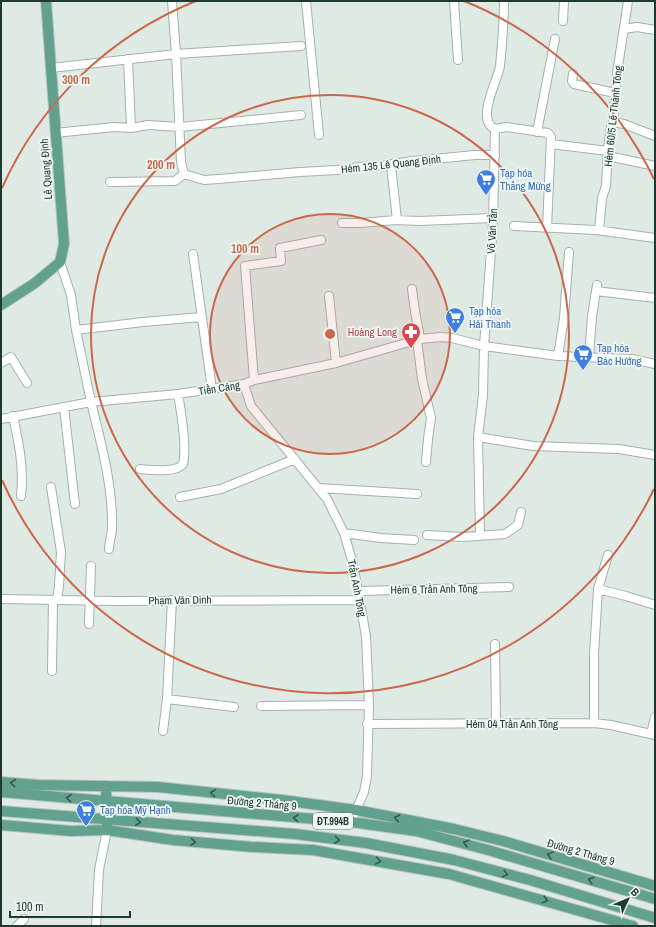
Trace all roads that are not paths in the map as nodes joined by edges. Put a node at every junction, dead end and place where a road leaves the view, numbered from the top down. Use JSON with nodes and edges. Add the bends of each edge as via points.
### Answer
{"nodes":[{"id":1,"x":46,"y":1,"type":"edge"},
{"id":2,"x":172,"y":1,"type":"edge"},
{"id":3,"x":306,"y":1,"type":"edge"},
{"id":4,"x":454,"y":1,"type":"edge"},
{"id":5,"x":504,"y":1,"type":"edge"},
{"id":6,"x":564,"y":1,"type":"edge"},
{"id":7,"x":628,"y":1,"type":"edge"},
{"id":8,"x":563,"y":21,"type":"dead end"},
{"id":9,"x":624,"y":29,"type":"junction"},
{"id":10,"x":655,"y":30,"type":"edge"},
{"id":11,"x":555,"y":39,"type":"dead end"},
{"id":12,"x":301,"y":46,"type":"dead end"},
{"id":13,"x":176,"y":54,"type":"junction"},
{"id":14,"x":128,"y":59,"type":"junction"},
{"id":15,"x":458,"y":60,"type":"dead end"},
{"id":16,"x":51,"y":68,"type":"junction"},
{"id":17,"x":573,"y":74,"type":"dead end"},
{"id":18,"x":615,"y":93,"type":"junction"},
{"id":19,"x":301,"y":116,"type":"dead end"},
{"id":20,"x":613,"y":122,"type":"junction"},
{"id":21,"x":180,"y":127,"type":"junction"},
{"id":22,"x":131,"y":128,"type":"junction"},
{"id":23,"x":495,"y":129,"type":"junction"},
{"id":24,"x":538,"y":132,"type":"junction"},
{"id":25,"x":55,"y":133,"type":"junction"},
{"id":26,"x":318,"y":135,"type":"dead end"},
{"id":27,"x":655,"y":136,"type":"edge"},
{"id":28,"x":551,"y":144,"type":"junction"},
{"id":29,"x":608,"y":154,"type":"junction"},
{"id":30,"x":495,"y":155,"type":"junction"},
{"id":31,"x":391,"y":165,"type":"junction"},
{"id":32,"x":655,"y":166,"type":"edge"},
{"id":33,"x":184,"y":174,"type":"junction"},
{"id":34,"x":110,"y":182,"type":"dead end"},
{"id":35,"x":493,"y":218,"type":"junction"},
{"id":36,"x":397,"y":220,"type":"junction"},
{"id":37,"x":342,"y":223,"type":"dead end"},
{"id":38,"x":514,"y":226,"type":"dead end"},
{"id":39,"x":547,"y":228,"type":"junction"},
{"id":40,"x":599,"y":230,"type":"junction"},
{"id":41,"x":655,"y":238,"type":"edge"},
{"id":42,"x":321,"y":240,"type":"dead end"},
{"id":43,"x":569,"y":252,"type":"dead end"},
{"id":44,"x":193,"y":254,"type":"dead end"},
{"id":45,"x":60,"y":262,"type":"junction"},
{"id":46,"x":412,"y":289,"type":"dead end"},
{"id":47,"x":329,"y":296,"type":"dead end"},
{"id":48,"x":655,"y":298,"type":"edge"},
{"id":49,"x":1,"y":305,"type":"edge"},
{"id":50,"x":202,"y":317,"type":"junction"},
{"id":51,"x":76,"y":330,"type":"junction"},
{"id":52,"x":419,"y":339,"type":"junction"},
{"id":53,"x":484,"y":346,"type":"junction"},
{"id":54,"x":558,"y":356,"type":"junction"},
{"id":55,"x":588,"y":358,"type":"junction"},
{"id":56,"x":336,"y":363,"type":"junction"},
{"id":57,"x":1,"y":364,"type":"edge"},
{"id":58,"x":655,"y":364,"type":"edge"},
{"id":59,"x":254,"y":380,"type":"junction"},
{"id":60,"x":27,"y":383,"type":"dead end"},
{"id":61,"x":244,"y":384,"type":"junction"},
{"id":62,"x":212,"y":389,"type":"junction"},
{"id":63,"x":178,"y":394,"type":"junction"},
{"id":64,"x":91,"y":402,"type":"junction"},
{"id":65,"x":64,"y":407,"type":"junction"},
{"id":66,"x":13,"y":416,"type":"junction"},
{"id":67,"x":1,"y":419,"type":"edge"},
{"id":68,"x":478,"y":437,"type":"junction"},
{"id":69,"x":655,"y":455,"type":"edge"},
{"id":70,"x":295,"y":459,"type":"junction"},
{"id":71,"x":426,"y":462,"type":"dead end"},
{"id":72,"x":140,"y":469,"type":"dead end"},
{"id":73,"x":51,"y":487,"type":"dead end"},
{"id":74,"x":319,"y":488,"type":"junction"},
{"id":75,"x":417,"y":494,"type":"dead end"},
{"id":76,"x":21,"y":496,"type":"dead end"},
{"id":77,"x":180,"y":498,"type":"dead end"},
{"id":78,"x":75,"y":504,"type":"dead end"},
{"id":79,"x":521,"y":512,"type":"dead end"},
{"id":80,"x":344,"y":533,"type":"junction"},
{"id":81,"x":428,"y":535,"type":"dead end"},
{"id":82,"x":480,"y":535,"type":"junction"},
{"id":83,"x":414,"y":540,"type":"dead end"},
{"id":84,"x":109,"y":550,"type":"dead end"},
{"id":85,"x":608,"y":555,"type":"dead end"},
{"id":86,"x":90,"y":566,"type":"dead end"},
{"id":87,"x":509,"y":587,"type":"dead end"},
{"id":88,"x":598,"y":589,"type":"junction"},
{"id":89,"x":359,"y":591,"type":"junction"},
{"id":90,"x":1,"y":599,"type":"edge"},
{"id":91,"x":55,"y":600,"type":"junction"},
{"id":92,"x":172,"y":600,"type":"junction"},
{"id":93,"x":360,"y":600,"type":"junction"},
{"id":94,"x":90,"y":601,"type":"junction"},
{"id":95,"x":655,"y":605,"type":"edge"},
{"id":96,"x":89,"y":624,"type":"dead end"},
{"id":97,"x":495,"y":644,"type":"dead end"},
{"id":98,"x":52,"y":671,"type":"dead end"},
{"id":99,"x":166,"y":699,"type":"junction"},
{"id":100,"x":368,"y":705,"type":"junction"},
{"id":101,"x":261,"y":706,"type":"dead end"},
{"id":102,"x":234,"y":707,"type":"dead end"},
{"id":103,"x":655,"y":717,"type":"edge"},
{"id":104,"x":594,"y":723,"type":"junction"},
{"id":105,"x":367,"y":724,"type":"junction"},
{"id":106,"x":496,"y":724,"type":"junction"},
{"id":107,"x":163,"y":731,"type":"dead end"},
{"id":108,"x":653,"y":734,"type":"edge"},
{"id":109,"x":1,"y":782,"type":"edge"},
{"id":110,"x":106,"y":786,"type":"junction"},
{"id":111,"x":1,"y":792,"type":"edge"},
{"id":112,"x":106,"y":801,"type":"junction"},
{"id":113,"x":356,"y":810,"type":"junction"},
{"id":114,"x":1,"y":811,"type":"edge"},
{"id":115,"x":106,"y":819,"type":"junction"},
{"id":116,"x":351,"y":822,"type":"junction"},
{"id":117,"x":1,"y":825,"type":"edge"},
{"id":118,"x":417,"y":827,"type":"junction"},
{"id":119,"x":108,"y":830,"type":"junction"},
{"id":120,"x":408,"y":851,"type":"junction"},
{"id":121,"x":569,"y":860,"type":"junction"},
{"id":122,"x":407,"y":866,"type":"junction"},
{"id":123,"x":567,"y":873,"type":"junction"},
{"id":124,"x":655,"y":886,"type":"edge"},
{"id":125,"x":563,"y":890,"type":"junction"},
{"id":126,"x":655,"y":899,"type":"edge"},
{"id":127,"x":560,"y":904,"type":"junction"},
{"id":128,"x":655,"y":918,"type":"edge"},
{"id":129,"x":24,"y":919,"type":"dead end"},
{"id":130,"x":17,"y":926,"type":"edge"},
{"id":131,"x":96,"y":926,"type":"edge"},
{"id":132,"x":633,"y":926,"type":"edge"}],
"edges":[{"from":1,"to":16,"type":"main road","name":"Lê Quang Định"},
{"from":2,"to":13,"type":"street"},
{"from":3,"to":26,"type":"street"},
{"from":4,"to":15,"type":"street"},
{"from":5,"to":23,"type":"street","name":"Võ Văn Tần","via":[[499,73],[488,103],[488,120]]},
{"from":6,"to":8,"type":"street"},
{"from":7,"to":9,"type":"street","name":"Hẻm 60/5 Lê Thánh Tông"},
{"from":9,"to":10,"type":"street"},
{"from":9,"to":18,"type":"street","name":"Hẻm 60/5 Lê Thánh Tông"},
{"from":11,"to":24,"type":"street"},
{"from":12,"to":13,"type":"street"},
{"from":13,"to":14,"type":"street"},
{"from":13,"to":21,"type":"street"},
{"from":14,"to":16,"type":"street"},
{"from":14,"to":22,"type":"street"},
{"from":16,"to":25,"type":"main road","name":"Lê Quang Định"},
{"from":17,"to":18,"type":"street","via":[[574,84]]},
{"from":18,"to":20,"type":"street","name":"Hẻm 60/5 Lê Thánh Tông"},
{"from":19,"to":21,"type":"street"},
{"from":20,"to":27,"type":"street"},
{"from":20,"to":29,"type":"street","name":"Hẻm 60/5 Lê Thánh Tông"},
{"from":21,"to":22,"type":"street"},
{"from":21,"to":33,"type":"street"},
{"from":22,"to":25,"type":"street","via":[[114,127]]},
{"from":23,"to":24,"type":"street","via":[[506,127]]},
{"from":23,"to":30,"type":"street","name":"Võ Văn Tần"},
{"from":24,"to":28,"type":"street","via":[[548,133]]},
{"from":25,"to":45,"type":"main road","name":"Lê Quang Định","via":[[64,244]]},
{"from":28,"to":29,"type":"street"},
{"from":28,"to":39,"type":"street"},
{"from":29,"to":32,"type":"street"},
{"from":29,"to":40,"type":"street","name":"Hẻm 60/5 Lê Thánh Tông"},
{"from":30,"to":31,"type":"street","name":"Hẻm 135 Lê Quang Định"},
{"from":30,"to":35,"type":"street","name":"Võ Văn Tần"},
{"from":31,"to":33,"type":"street","name":"Hẻm 135 Lê Quang Định","via":[[204,180]]},
{"from":31,"to":36,"type":"street"},
{"from":33,"to":34,"type":"street","via":[[175,181]]},
{"from":35,"to":36,"type":"street"},
{"from":35,"to":53,"type":"street","name":"Võ Văn Tần"},
{"from":36,"to":37,"type":"street"},
{"from":38,"to":39,"type":"street"},
{"from":39,"to":40,"type":"street"},
{"from":40,"to":41,"type":"street"},
{"from":42,"to":59,"type":"street","via":[[280,248],[281,261],[245,266]]},
{"from":43,"to":54,"type":"street"},
{"from":44,"to":50,"type":"street"},
{"from":45,"to":49,"type":"main road","via":[[35,283]]},
{"from":45,"to":51,"type":"street","via":[[71,295]]},
{"from":46,"to":52,"type":"street"},
{"from":47,"to":56,"type":"street"},
{"from":48,"to":55,"type":"street","via":[[596,288]]},
{"from":50,"to":51,"type":"street"},
{"from":50,"to":62,"type":"street"},
{"from":51,"to":64,"type":"street"},
{"from":52,"to":53,"type":"street","name":"Tiền Cảng","via":[[452,338]]},
{"from":52,"to":56,"type":"street","name":"Tiền Cảng"},
{"from":52,"to":71,"type":"street","via":[[422,379],[431,418]]},
{"from":53,"to":54,"type":"street","name":"Tiền Cảng"},
{"from":53,"to":68,"type":"street","name":"Võ Văn Tần","via":[[483,395]]},
{"from":54,"to":55,"type":"street","name":"Tiền Cảng"},
{"from":55,"to":58,"type":"street","name":"Tiền Cảng"},
{"from":56,"to":59,"type":"street","name":"Tiền Cảng"},
{"from":57,"to":60,"type":"street","via":[[11,357]]},
{"from":59,"to":61,"type":"street","name":"Tiền Cảng"},
{"from":61,"to":62,"type":"street","name":"Tiền Cảng"},
{"from":61,"to":70,"type":"street","name":"Trần Anh Tông","via":[[251,406]]},
{"from":62,"to":63,"type":"street","name":"Tiền Cảng"},
{"from":63,"to":64,"type":"street","name":"Tiền Cảng"},
{"from":63,"to":72,"type":"street","via":[[183,464],[178,469]]},
{"from":64,"to":65,"type":"street","name":"Tiền Cảng"},
{"from":64,"to":84,"type":"street","via":[[104,456],[110,499],[112,527]]},
{"from":65,"to":66,"type":"street","name":"Tiền Cảng"},
{"from":65,"to":78,"type":"street"},
{"from":66,"to":67,"type":"street","name":"Tiền Cảng"},
{"from":66,"to":76,"type":"street","via":[[22,460]]},
{"from":68,"to":69,"type":"street","via":[[533,446],[619,449]]},
{"from":68,"to":82,"type":"street","name":"Võ Văn Tần"},
{"from":70,"to":74,"type":"street","name":"Trần Anh Tông"},
{"from":70,"to":77,"type":"street","via":[[221,489]]},
{"from":73,"to":91,"type":"street","via":[[61,552],[59,586]]},
{"from":74,"to":75,"type":"street"},
{"from":74,"to":80,"type":"street","name":"Trần Anh Tông","via":[[328,499]]},
{"from":79,"to":82,"type":"street","via":[[518,525],[511,531],[505,534]]},
{"from":80,"to":83,"type":"street"},
{"from":80,"to":89,"type":"street","name":"Trần Anh Tông"},
{"from":81,"to":82,"type":"street"},
{"from":85,"to":88,"type":"street"},
{"from":86,"to":94,"type":"street"},
{"from":87,"to":89,"type":"street","name":"Hẻm 6 Trần Anh Tông"},
{"from":88,"to":95,"type":"street"},
{"from":88,"to":104,"type":"street","via":[[594,654]]},
{"from":89,"to":93,"type":"street","name":"Trần Anh Tông"},
{"from":90,"to":91,"type":"street","name":"Phạm Văn Dinh"},
{"from":91,"to":94,"type":"street","name":"Phạm Văn Dinh"},
{"from":91,"to":98,"type":"street"},
{"from":92,"to":93,"type":"street","name":"Phạm Văn Dinh"},
{"from":92,"to":94,"type":"street","name":"Phạm Văn Dinh"},
{"from":92,"to":99,"type":"street"},
{"from":93,"to":100,"type":"street","name":"Trần Anh Tông","via":[[366,636]]},
{"from":94,"to":96,"type":"street"},
{"from":97,"to":106,"type":"street"},
{"from":99,"to":102,"type":"street"},
{"from":99,"to":107,"type":"street"},
{"from":100,"to":101,"type":"street"},
{"from":100,"to":105,"type":"street","name":"Trần Anh Tông"},
{"from":103,"to":108,"type":"street"},
{"from":104,"to":106,"type":"street","name":"Hẻm 04 Trần Anh Tông"},
{"from":104,"to":108,"type":"street","name":"Hẻm 04 Trần Anh Tông"},
{"from":105,"to":106,"type":"street","name":"Hẻm 04 Trần Anh Tông"},
{"from":105,"to":113,"type":"street","name":"Trần Anh Tông","via":[[367,776],[364,792]]},
{"from":110,"to":109,"type":"main road","name":"Đường 2 Tháng 9","number":"ĐT.994B","one_way":true},
{"from":110,"to":112,"type":"main road"},
{"from":113,"to":110,"type":"main road","name":"Đường 2 Tháng 9","number":"ĐT.994B","one_way":true,"via":[[158,787]]},
{"from":112,"to":111,"type":"main road","name":"Đường 2 Tháng 9","number":"ĐT.994B","one_way":true},
{"from":112,"to":115,"type":"main road"},
{"from":116,"to":112,"type":"main road","name":"Đường 2 Tháng 9","number":"ĐT.994B","one_way":true},
{"from":113,"to":116,"type":"street","name":"Trần Anh Tông"},
{"from":118,"to":113,"type":"main road","name":"Đường 2 Tháng 9","number":"ĐT.994B","one_way":true},
{"from":114,"to":115,"type":"main road","number":"ĐT.994B"},
{"from":115,"to":119,"type":"main road"},
{"from":115,"to":120,"type":"main road","number":"ĐT.994B","one_way":true,"via":[[295,834]]},
{"from":116,"to":118,"type":"main road","name":"Đường 2 Tháng 9","number":"ĐT.994B"},
{"from":117,"to":119,"type":"main road","via":[[71,831]]},
{"from":121,"to":118,"type":"main road","name":"Đường 2 Tháng 9","number":"ĐT.994B","one_way":true,"via":[[454,829]]},
{"from":123,"to":118,"type":"main road","name":"Đường 2 Tháng 9","number":"ĐT.994B","one_way":true},
{"from":119,"to":122,"type":"main road","one_way":true,"via":[[173,840],[312,850]]},
{"from":119,"to":131,"type":"street","via":[[99,870]]},
{"from":120,"to":122,"type":"main road"},
{"from":120,"to":125,"type":"main road","number":"ĐT.994B","one_way":true,"via":[[454,860]]},
{"from":121,"to":123,"type":"main road"},
{"from":121,"to":124,"type":"main road","name":"Đường 2 Tháng 9","number":"ĐT.994B"},
{"from":122,"to":127,"type":"main road","one_way":true,"via":[[449,874]]},
{"from":126,"to":123,"type":"main road","name":"Đường 2 Tháng 9","number":"ĐT.994B","one_way":true},
{"from":125,"to":127,"type":"main road"},
{"from":125,"to":128,"type":"main road","number":"ĐT.994B"},
{"from":127,"to":132,"type":"main road"},
{"from":129,"to":130,"type":"street"}]}
